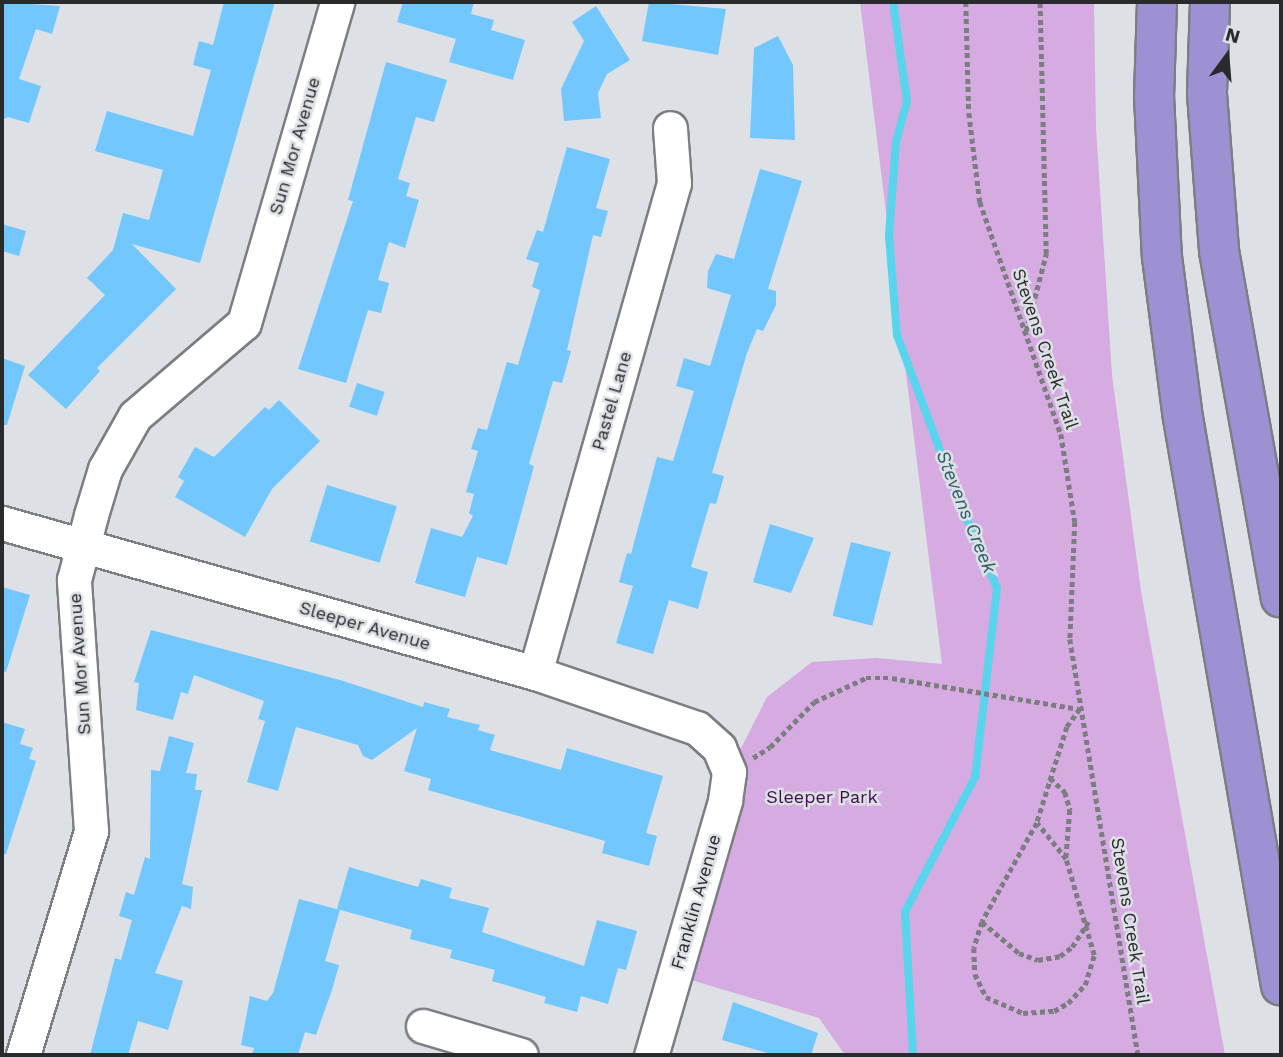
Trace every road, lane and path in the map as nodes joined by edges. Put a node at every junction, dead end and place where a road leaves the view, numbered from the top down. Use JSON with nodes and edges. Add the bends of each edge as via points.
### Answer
{"nodes":[{"id":1,"x":337,"y":2,"type":"edge"},
{"id":2,"x":966,"y":2,"type":"edge"},
{"id":3,"x":1040,"y":2,"type":"edge"},
{"id":4,"x":1157,"y":2,"type":"edge"},
{"id":5,"x":1210,"y":2,"type":"edge"},
{"id":6,"x":670,"y":128,"type":"dead end"},
{"id":7,"x":1026,"y":332,"type":"junction"},
{"id":8,"x":2,"y":523,"type":"edge"},
{"id":9,"x":84,"y":546,"type":"junction"},
{"id":10,"x":1281,"y":598,"type":"edge"},
{"id":11,"x":535,"y":673,"type":"junction"},
{"id":12,"x":1080,"y":709,"type":"junction"},
{"id":13,"x":724,"y":760,"type":"junction"},
{"id":14,"x":1050,"y":777,"type":"junction"},
{"id":15,"x":1037,"y":823,"type":"junction"},
{"id":16,"x":1066,"y":859,"type":"junction"},
{"id":17,"x":982,"y":922,"type":"junction"},
{"id":18,"x":1087,"y":922,"type":"junction"},
{"id":19,"x":1281,"y":986,"type":"edge"},
{"id":20,"x":423,"y":1026,"type":"dead end"},
{"id":21,"x":23,"y":1055,"type":"edge"},
{"id":22,"x":521,"y":1055,"type":"edge"},
{"id":23,"x":651,"y":1055,"type":"edge"},
{"id":24,"x":1138,"y":1055,"type":"edge"}],
"edges":[{"from":1,"to":9,"type":"street","name":"Sun Mor Avenue","via":[[244,323],[135,416],[105,469]]},
{"from":2,"to":7,"type":"path","name":"Stevens Creek Trail","via":[[969,113],[979,202]]},
{"from":3,"to":7,"type":"path","via":[[1046,254]]},
{"from":4,"to":19,"type":"highway","via":[[1155,109],[1172,334]]},
{"from":5,"to":10,"type":"highway","via":[[1207,93],[1219,251]]},
{"from":6,"to":11,"type":"street","name":"Pastel Lane","via":[[674,183]]},
{"from":7,"to":12,"type":"path","name":"Stevens Creek Trail","via":[[1061,433],[1075,522],[1070,639]]},
{"from":8,"to":9,"type":"street","name":"Sleeper Avenue"},
{"from":9,"to":11,"type":"street","name":"Sleeper Avenue"},
{"from":9,"to":21,"type":"street","name":"Sun Mor Avenue","via":[[74,580],[90,831]]},
{"from":11,"to":13,"type":"street","name":"Sleeper Avenue","via":[[669,715],[698,729]]},
{"from":12,"to":13,"type":"path","via":[[892,678],[866,678],[814,702],[771,747]]},
{"from":12,"to":14,"type":"path","via":[[1067,727]]},
{"from":12,"to":24,"type":"path","name":"Stevens Creek Trail"},
{"from":13,"to":23,"type":"street","name":"Franklin Avenue","via":[[725,801]]},
{"from":14,"to":15,"type":"path"},
{"from":14,"to":16,"type":"path","via":[[1065,792],[1070,810]]},
{"from":15,"to":16,"type":"path"},
{"from":15,"to":17,"type":"path"},
{"from":16,"to":18,"type":"path"},
{"from":17,"to":18,"type":"path","via":[[1019,953],[1038,960],[1060,956],[1072,947]]},
{"from":17,"to":18,"type":"path","via":[[974,948],[978,986],[997,1004],[1023,1013],[1054,1011],[1085,985],[1094,955]]},
{"from":20,"to":22,"type":"street"}]}
